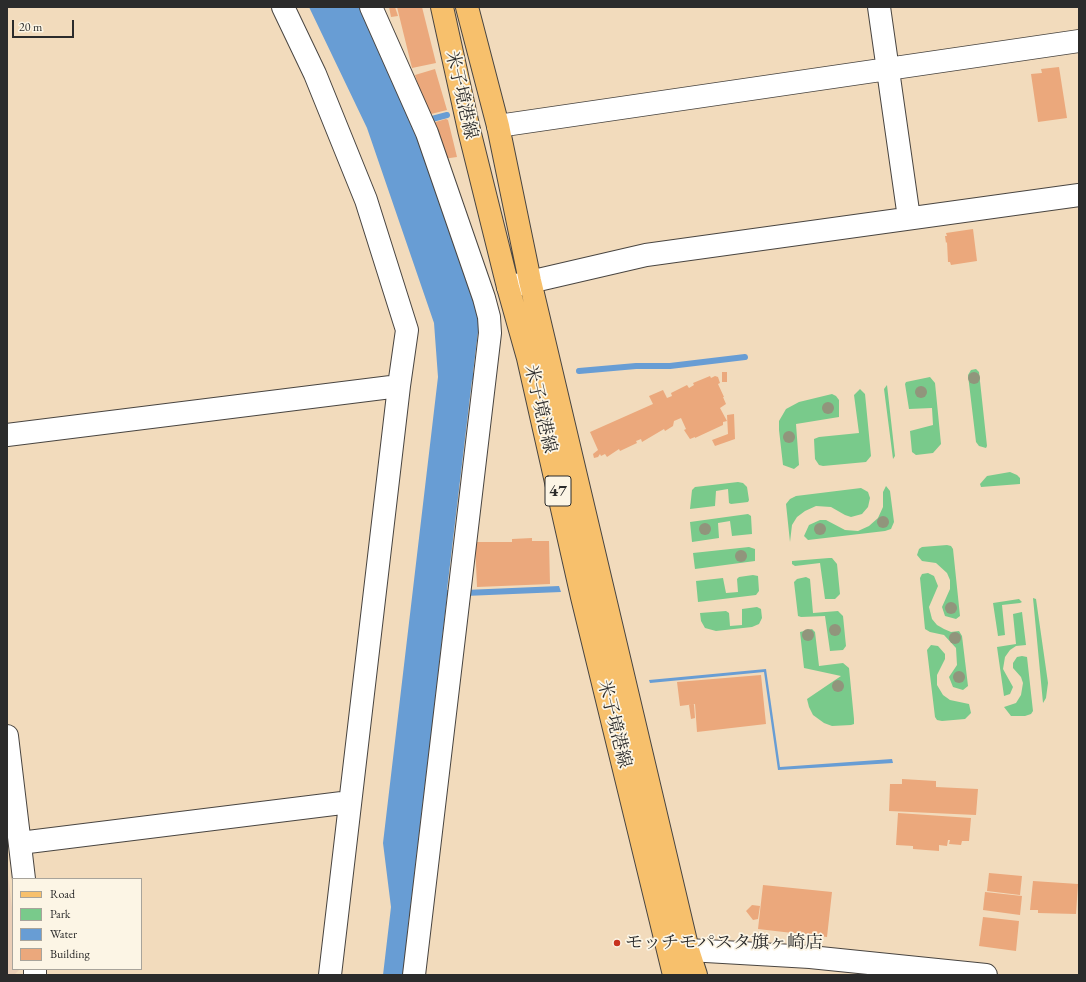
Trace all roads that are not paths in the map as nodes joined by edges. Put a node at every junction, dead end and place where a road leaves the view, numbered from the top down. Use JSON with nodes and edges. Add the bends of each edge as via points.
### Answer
{"nodes":[{"id":1,"x":283,"y":7,"type":"edge"},
{"id":2,"x":371,"y":7,"type":"edge"},
{"id":3,"x":442,"y":7,"type":"edge"},
{"id":4,"x":467,"y":7,"type":"edge"},
{"id":5,"x":879,"y":7,"type":"edge"},
{"id":6,"x":1079,"y":41,"type":"edge"},
{"id":7,"x":888,"y":69,"type":"junction"},
{"id":8,"x":498,"y":126,"type":"junction"},
{"id":9,"x":1079,"y":195,"type":"edge"},
{"id":10,"x":909,"y":218,"type":"junction"},
{"id":11,"x":530,"y":281,"type":"junction"},
{"id":12,"x":508,"y":287,"type":"junction"},
{"id":13,"x":399,"y":386,"type":"junction"},
{"id":14,"x":7,"y":435,"type":"edge"},
{"id":15,"x":7,"y":736,"type":"edge"},
{"id":16,"x":350,"y":802,"type":"junction"},
{"id":17,"x":20,"y":843,"type":"junction"},
{"id":18,"x":24,"y":878,"type":"edge"},
{"id":19,"x":678,"y":949,"type":"junction"},
{"id":20,"x":330,"y":975,"type":"edge"},
{"id":21,"x":414,"y":975,"type":"edge"},
{"id":22,"x":674,"y":975,"type":"edge"},
{"id":23,"x":696,"y":975,"type":"edge"},
{"id":24,"x":986,"y":975,"type":"edge"}],
"edges":[{"from":1,"to":13,"type":"street","via":[[315,74],[366,200],[401,308],[407,330]]},
{"from":2,"to":21,"type":"street","via":[[427,133],[484,298],[490,333]]},
{"from":3,"to":12,"type":"main road","name":"米子境港線","number":"47"},
{"from":4,"to":8,"type":"main road","name":"米子境港線","number":"47"},
{"from":5,"to":7,"type":"street"},
{"from":6,"to":7,"type":"street"},
{"from":7,"to":8,"type":"street"},
{"from":7,"to":10,"type":"street"},
{"from":8,"to":11,"type":"main road","name":"米子境港線","number":"47"},
{"from":9,"to":10,"type":"street"},
{"from":10,"to":11,"type":"street","via":[[646,255]]},
{"from":11,"to":12,"type":"street"},
{"from":11,"to":19,"type":"main road","name":"米子境港線","number":"47"},
{"from":12,"to":19,"type":"main road","name":"米子境港線","number":"47","via":[[528,358],[582,597]]},
{"from":13,"to":14,"type":"street"},
{"from":13,"to":16,"type":"street"},
{"from":15,"to":17,"type":"street"},
{"from":16,"to":17,"type":"street"},
{"from":16,"to":20,"type":"street"},
{"from":17,"to":18,"type":"street"},
{"from":19,"to":22,"type":"main road","name":"米子境港線","number":"47"},
{"from":19,"to":23,"type":"main road","name":"米子境港線","number":"47"},
{"from":19,"to":24,"type":"street","via":[[810,958]]}]}
